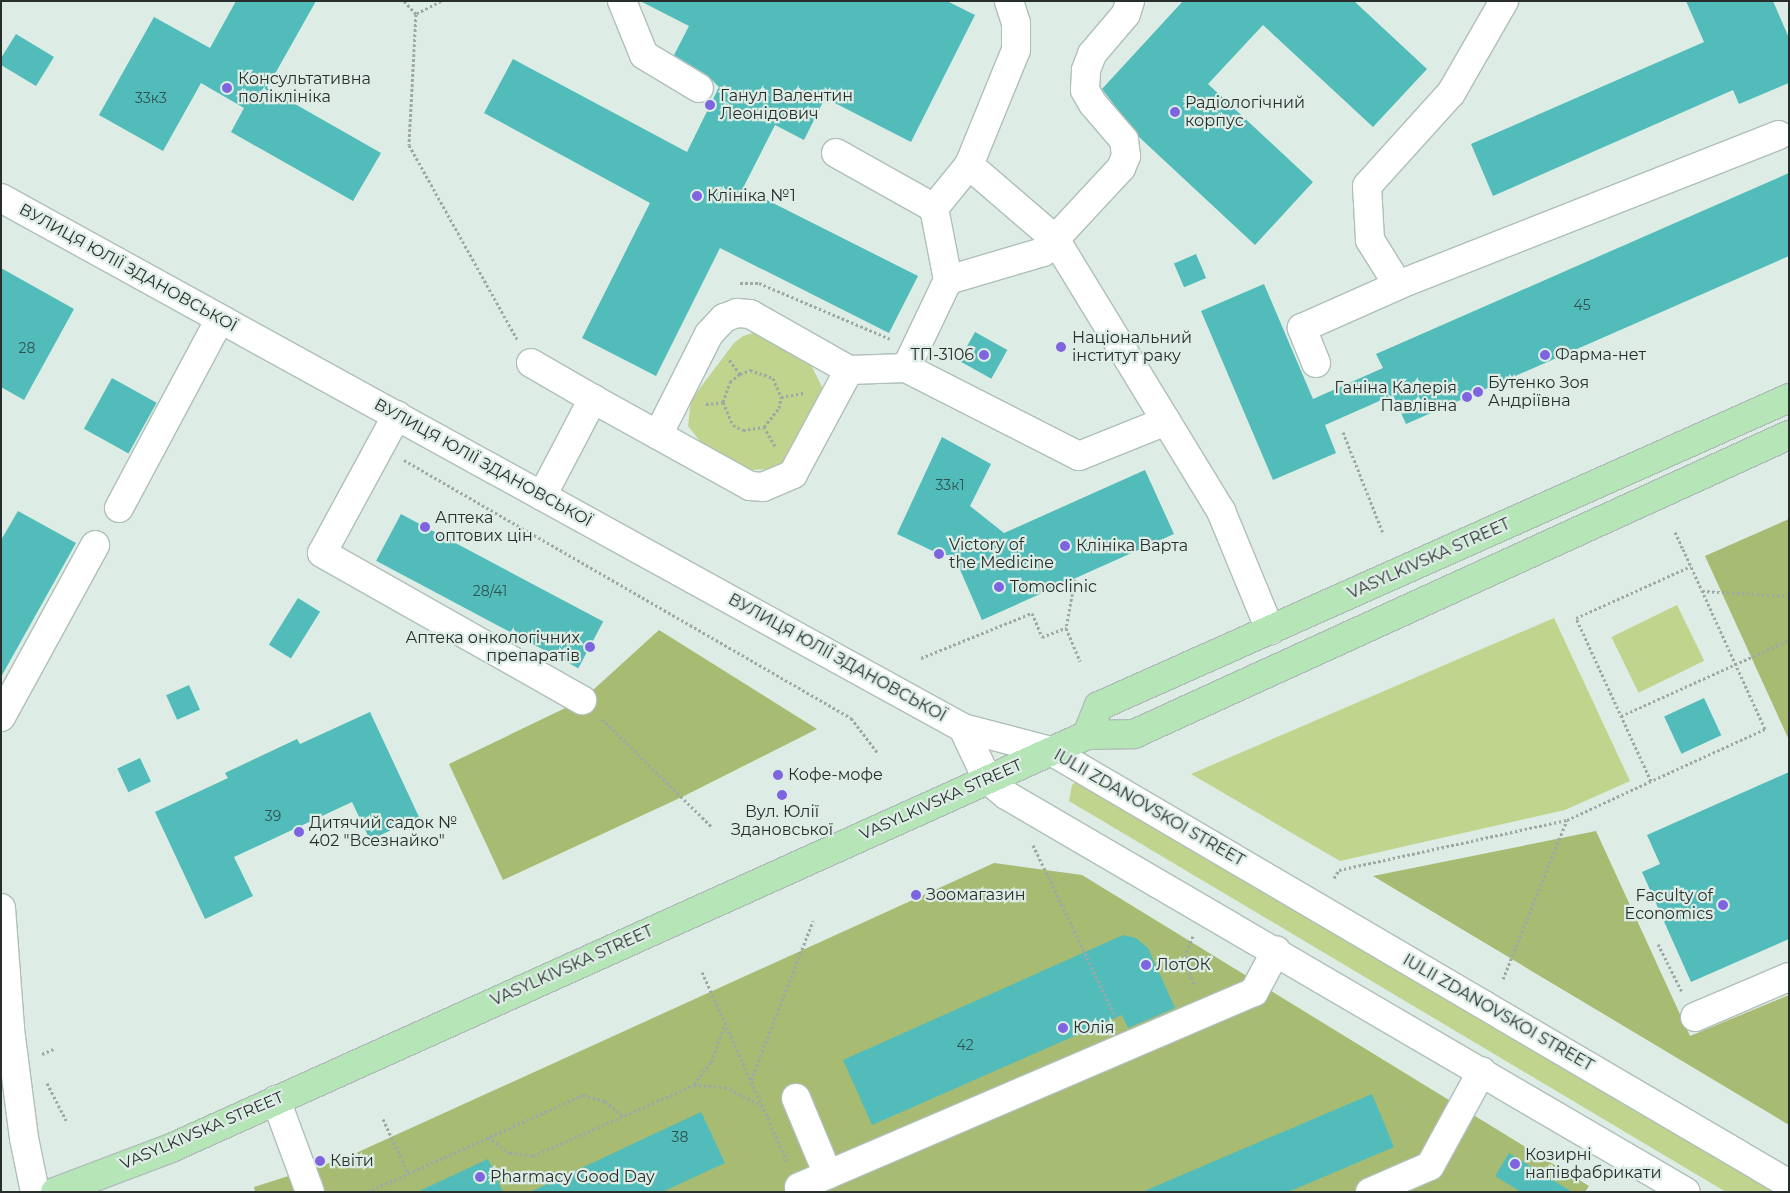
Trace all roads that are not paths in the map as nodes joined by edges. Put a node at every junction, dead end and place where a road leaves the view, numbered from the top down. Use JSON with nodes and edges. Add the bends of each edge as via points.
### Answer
{"nodes":[{"id":1,"x":622,"y":1,"type":"edge"},
{"id":2,"x":1009,"y":1,"type":"edge"},
{"id":3,"x":1130,"y":1,"type":"edge"},
{"id":4,"x":1504,"y":1,"type":"edge"},
{"id":5,"x":699,"y":88,"type":"dead end"},
{"id":6,"x":1779,"y":135,"type":"dead end"},
{"id":7,"x":836,"y":153,"type":"dead end"},
{"id":8,"x":969,"y":165,"type":"junction"},
{"id":9,"x":1,"y":198,"type":"edge"},
{"id":10,"x":934,"y":208,"type":"junction"},
{"id":11,"x":1055,"y":239,"type":"junction"},
{"id":12,"x":948,"y":280,"type":"junction"},
{"id":13,"x":1399,"y":285,"type":"junction"},
{"id":14,"x":220,"y":319,"type":"junction"},
{"id":15,"x":531,"y":363,"type":"road end"},
{"id":16,"x":1316,"y":363,"type":"dead end"},
{"id":17,"x":906,"y":368,"type":"junction"},
{"id":18,"x":849,"y":370,"type":"junction"},
{"id":19,"x":1789,"y":398,"type":"edge"},
{"id":20,"x":593,"y":399,"type":"junction"},
{"id":21,"x":397,"y":415,"type":"junction"},
{"id":22,"x":1166,"y":421,"type":"junction"},
{"id":23,"x":658,"y":435,"type":"junction"},
{"id":24,"x":1789,"y":435,"type":"edge"},
{"id":25,"x":542,"y":496,"type":"junction"},
{"id":26,"x":119,"y":508,"type":"dead end"},
{"id":27,"x":95,"y":545,"type":"dead end"},
{"id":28,"x":1270,"y":630,"type":"junction"},
{"id":29,"x":582,"y":700,"type":"road end"},
{"id":30,"x":1,"y":718,"type":"edge"},
{"id":31,"x":963,"y":728,"type":"junction"},
{"id":32,"x":1087,"y":735,"type":"junction"},
{"id":33,"x":1051,"y":752,"type":"junction"},
{"id":34,"x":987,"y":779,"type":"junction"},
{"id":35,"x":1,"y":908,"type":"edge"},
{"id":36,"x":1276,"y":951,"type":"junction"},
{"id":37,"x":1789,"y":977,"type":"edge"},
{"id":38,"x":1695,"y":1017,"type":"road end"},
{"id":39,"x":1482,"y":1071,"type":"junction"},
{"id":40,"x":796,"y":1098,"type":"dead end"},
{"id":41,"x":276,"y":1100,"type":"junction"},
{"id":42,"x":828,"y":1174,"type":"junction"},
{"id":43,"x":1789,"y":1184,"type":"edge"},
{"id":44,"x":799,"y":1187,"type":"road end"},
{"id":45,"x":36,"y":1192,"type":"edge"},
{"id":46,"x":55,"y":1192,"type":"edge"},
{"id":47,"x":310,"y":1192,"type":"edge"},
{"id":48,"x":1370,"y":1192,"type":"edge"},
{"id":49,"x":1686,"y":1192,"type":"edge"}],
"edges":[{"from":1,"to":5,"type":"street","via":[[644,55]]},
{"from":2,"to":8,"type":"street","via":[[1016,23],[1016,50]]},
{"from":3,"to":11,"type":"street","via":[[1126,14],[1092,54],[1085,83],[1093,104],[1124,140],[1126,156],[1120,168]]},
{"from":4,"to":13,"type":"street","via":[[1451,93],[1368,186],[1370,240]]},
{"from":6,"to":13,"type":"street"},
{"from":7,"to":10,"type":"street"},
{"from":8,"to":10,"type":"street"},
{"from":8,"to":11,"type":"street"},
{"from":9,"to":14,"type":"street","name":"ВУЛИЦЯ ЮЛІЇ ЗДАНОВСЬКОЇ"},
{"from":10,"to":12,"type":"street"},
{"from":11,"to":12,"type":"street","via":[[1042,252]]},
{"from":11,"to":22,"type":"street"},
{"from":12,"to":17,"type":"street"},
{"from":13,"to":16,"type":"street","via":[[1302,328]]},
{"from":14,"to":21,"type":"street","name":"ВУЛИЦЯ ЮЛІЇ ЗДАНОВСЬКОЇ"},
{"from":14,"to":26,"type":"street"},
{"from":15,"to":20,"type":"street"},
{"from":17,"to":18,"type":"street"},
{"from":17,"to":22,"type":"street","via":[[1079,456]]},
{"from":18,"to":23,"type":"street","via":[[793,474],[781,482],[763,487],[750,486]]},
{"from":18,"to":23,"type":"street","via":[[750,314],[724,318],[709,334]]},
{"from":19,"to":28,"type":"main road","name":"VASYLKIVSKA STREET"},
{"from":20,"to":23,"type":"street"},
{"from":20,"to":25,"type":"street"},
{"from":21,"to":25,"type":"street","name":"ВУЛИЦЯ ЮЛІЇ ЗДАНОВСЬКОЇ"},
{"from":21,"to":29,"type":"street","via":[[322,553]]},
{"from":22,"to":28,"type":"street","via":[[1221,511]]},
{"from":24,"to":32,"type":"main road","name":"VASYLKIVSKA STREET","via":[[1134,734]]},
{"from":25,"to":31,"type":"street","name":"ВУЛИЦЯ ЮЛІЇ ЗДАНОВСЬКОЇ"},
{"from":27,"to":30,"type":"street"},
{"from":28,"to":32,"type":"main road","name":"VASYLKIVSKA STREET","via":[[1100,706]]},
{"from":31,"to":33,"type":"street","name":"IULII ZDANOVSKOI STREET"},
{"from":31,"to":34,"type":"street"},
{"from":32,"to":33,"type":"main road","name":"VASYLKIVSKA STREET"},
{"from":33,"to":34,"type":"main road","name":"VASYLKIVSKA STREET"},
{"from":33,"to":43,"type":"street","name":"IULII ZDANOVSKOI STREET"},
{"from":34,"to":36,"type":"street","via":[[1006,795]]},
{"from":34,"to":41,"type":"main road","name":"VASYLKIVSKA STREET"},
{"from":35,"to":45,"type":"street","via":[[10,1029],[24,1138]]},
{"from":36,"to":39,"type":"street"},
{"from":36,"to":42,"type":"street","via":[[1254,992]]},
{"from":37,"to":38,"type":"street"},
{"from":39,"to":48,"type":"street","via":[[1430,1166]]},
{"from":39,"to":49,"type":"street"},
{"from":40,"to":42,"type":"street"},
{"from":41,"to":46,"type":"main road","name":"VASYLKIVSKA STREET","via":[[169,1149]]},
{"from":41,"to":47,"type":"street"},
{"from":42,"to":44,"type":"street"}]}
